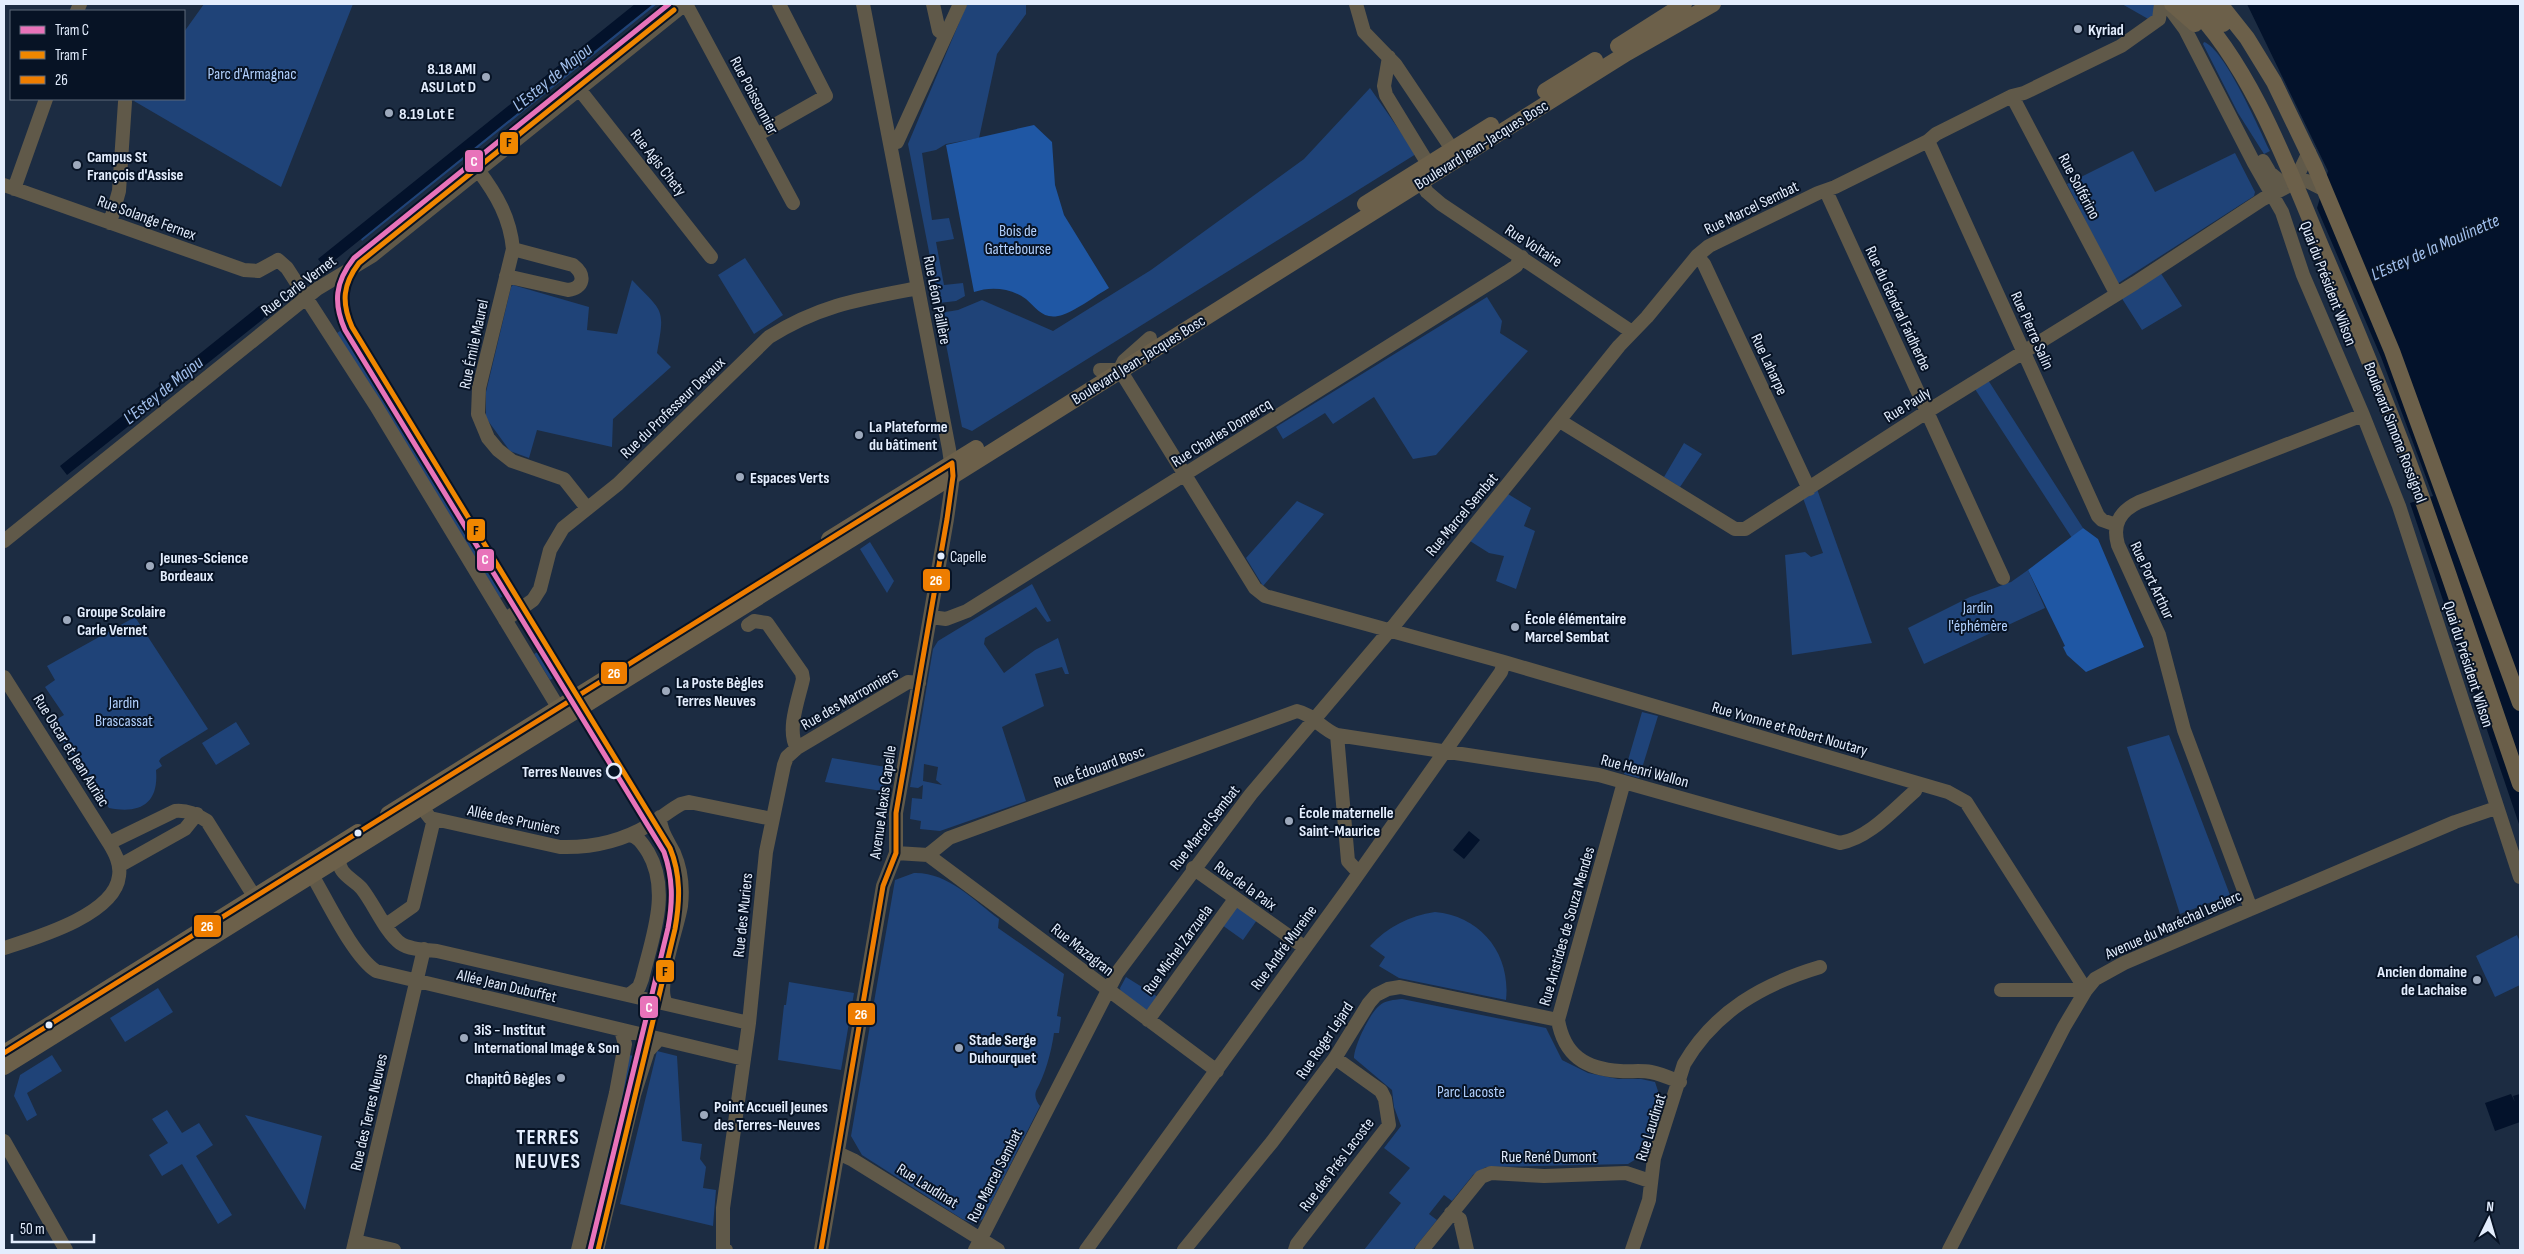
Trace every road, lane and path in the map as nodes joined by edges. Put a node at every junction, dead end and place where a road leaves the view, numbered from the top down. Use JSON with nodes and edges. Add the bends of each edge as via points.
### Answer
{"nodes":[{"id":1,"x":686,"y":4,"type":"edge"},
{"id":2,"x":779,"y":4,"type":"edge"},
{"id":3,"x":863,"y":4,"type":"edge"},
{"id":4,"x":933,"y":4,"type":"edge"},
{"id":5,"x":960,"y":4,"type":"edge"},
{"id":6,"x":1356,"y":4,"type":"edge"},
{"id":7,"x":1684,"y":4,"type":"edge"},
{"id":8,"x":1696,"y":4,"type":"edge"},
{"id":9,"x":1713,"y":4,"type":"edge"},
{"id":10,"x":2161,"y":4,"type":"edge"},
{"id":11,"x":2165,"y":4,"type":"edge"},
{"id":12,"x":2172,"y":4,"type":"edge"},
{"id":13,"x":2189,"y":4,"type":"edge"},
{"id":14,"x":2206,"y":4,"type":"edge"},
{"id":15,"x":2220,"y":4,"type":"edge"},
{"id":16,"x":946,"y":34,"type":"junction"},
{"id":17,"x":1627,"y":53,"type":"junction"},
{"id":18,"x":1389,"y":57,"type":"junction"},
{"id":19,"x":2213,"y":82,"type":"junction"},
{"id":20,"x":579,"y":89,"type":"junction"},
{"id":21,"x":2249,"y":89,"type":"junction"},
{"id":22,"x":2012,"y":96,"type":"junction"},
{"id":23,"x":46,"y":100,"type":"edge"},
{"id":24,"x":125,"y":102,"type":"dead end"},
{"id":25,"x":2287,"y":107,"type":"junction"},
{"id":26,"x":757,"y":135,"type":"junction"},
{"id":27,"x":1928,"y":141,"type":"junction"},
{"id":28,"x":890,"y":144,"type":"junction"},
{"id":29,"x":1452,"y":149,"type":"junction"},
{"id":30,"x":2309,"y":152,"type":"junction"},
{"id":31,"x":478,"y":170,"type":"junction"},
{"id":32,"x":1425,"y":173,"type":"junction"},
{"id":33,"x":2294,"y":183,"type":"junction"},
{"id":34,"x":9,"y":187,"type":"edge"},
{"id":35,"x":2323,"y":189,"type":"junction"},
{"id":36,"x":1826,"y":191,"type":"junction"},
{"id":37,"x":2272,"y":194,"type":"junction"},
{"id":38,"x":793,"y":203,"type":"dead end"},
{"id":39,"x":110,"y":223,"type":"junction"},
{"id":40,"x":512,"y":250,"type":"junction"},
{"id":41,"x":1697,"y":256,"type":"junction"},
{"id":42,"x":711,"y":257,"type":"dead end"},
{"id":43,"x":1522,"y":258,"type":"junction"},
{"id":44,"x":506,"y":276,"type":"junction"},
{"id":45,"x":918,"y":288,"type":"junction"},
{"id":46,"x":2116,"y":293,"type":"junction"},
{"id":47,"x":307,"y":298,"type":"junction"},
{"id":48,"x":1632,"y":332,"type":"junction"},
{"id":49,"x":1150,"y":338,"type":"junction"},
{"id":50,"x":2024,"y":352,"type":"junction"},
{"id":51,"x":1100,"y":370,"type":"junction"},
{"id":52,"x":1120,"y":370,"type":"junction"},
{"id":53,"x":1928,"y":411,"type":"junction"},
{"id":54,"x":2363,"y":416,"type":"junction"},
{"id":55,"x":1560,"y":421,"type":"junction"},
{"id":56,"x":952,"y":470,"type":"junction"},
{"id":57,"x":1186,"y":475,"type":"junction"},
{"id":58,"x":1809,"y":489,"type":"junction"},
{"id":59,"x":587,"y":508,"type":"junction"},
{"id":60,"x":2116,"y":525,"type":"junction"},
{"id":61,"x":4,"y":541,"type":"edge"},
{"id":62,"x":2002,"y":578,"type":"dead end"},
{"id":63,"x":931,"y":617,"type":"junction"},
{"id":64,"x":504,"y":620,"type":"junction"},
{"id":65,"x":748,"y":625,"type":"dead end"},
{"id":66,"x":1388,"y":630,"type":"junction"},
{"id":67,"x":1504,"y":662,"type":"junction"},
{"id":68,"x":4,"y":677,"type":"edge"},
{"id":69,"x":919,"y":683,"type":"junction"},
{"id":70,"x":2520,"y":703,"type":"edge"},
{"id":71,"x":561,"y":712,"type":"junction"},
{"id":72,"x":1280,"y":719,"type":"junction"},
{"id":73,"x":1314,"y":720,"type":"junction"},
{"id":74,"x":1303,"y":732,"type":"junction"},
{"id":75,"x":1337,"y":735,"type":"junction"},
{"id":76,"x":797,"y":748,"type":"junction"},
{"id":77,"x":1445,"y":752,"type":"junction"},
{"id":78,"x":1624,"y":782,"type":"junction"},
{"id":79,"x":1917,"y":784,"type":"junction"},
{"id":80,"x":2520,"y":784,"type":"edge"},
{"id":81,"x":421,"y":806,"type":"junction"},
{"id":82,"x":2496,"y":808,"type":"junction"},
{"id":83,"x":197,"y":814,"type":"junction"},
{"id":84,"x":660,"y":817,"type":"junction"},
{"id":85,"x":434,"y":819,"type":"junction"},
{"id":86,"x":772,"y":820,"type":"junction"},
{"id":87,"x":628,"y":835,"type":"junction"},
{"id":88,"x":350,"y":837,"type":"junction"},
{"id":89,"x":109,"y":843,"type":"junction"},
{"id":90,"x":896,"y":852,"type":"junction"},
{"id":91,"x":928,"y":855,"type":"junction"},
{"id":92,"x":340,"y":857,"type":"junction"},
{"id":93,"x":119,"y":866,"type":"junction"},
{"id":94,"x":1193,"y":868,"type":"junction"},
{"id":95,"x":1359,"y":872,"type":"junction"},
{"id":96,"x":312,"y":875,"type":"junction"},
{"id":97,"x":2520,"y":877,"type":"edge"},
{"id":98,"x":254,"y":896,"type":"junction"},
{"id":99,"x":1235,"y":899,"type":"junction"},
{"id":100,"x":2251,"y":908,"type":"junction"},
{"id":101,"x":386,"y":925,"type":"junction"},
{"id":102,"x":1304,"y":947,"type":"junction"},
{"id":103,"x":4,"y":948,"type":"edge"},
{"id":104,"x":424,"y":950,"type":"junction"},
{"id":105,"x":1820,"y":967,"type":"dead end"},
{"id":106,"x":416,"y":982,"type":"junction"},
{"id":107,"x":1107,"y":990,"type":"junction"},
{"id":108,"x":2001,"y":990,"type":"dead end"},
{"id":109,"x":2086,"y":990,"type":"junction"},
{"id":110,"x":629,"y":995,"type":"junction"},
{"id":111,"x":668,"y":1004,"type":"junction"},
{"id":112,"x":1148,"y":1020,"type":"junction"},
{"id":113,"x":1558,"y":1020,"type":"junction"},
{"id":114,"x":749,"y":1022,"type":"junction"},
{"id":115,"x":620,"y":1030,"type":"junction"},
{"id":116,"x":659,"y":1039,"type":"junction"},
{"id":117,"x":4,"y":1053,"type":"edge"},
{"id":118,"x":1335,"y":1058,"type":"junction"},
{"id":119,"x":744,"y":1059,"type":"junction"},
{"id":120,"x":4,"y":1067,"type":"edge"},
{"id":121,"x":1217,"y":1070,"type":"junction"},
{"id":122,"x":1680,"y":1082,"type":"junction"},
{"id":123,"x":4,"y":1141,"type":"edge"},
{"id":124,"x":838,"y":1153,"type":"junction"},
{"id":125,"x":1650,"y":1181,"type":"junction"},
{"id":126,"x":1451,"y":1213,"type":"junction"},
{"id":127,"x":978,"y":1245,"type":"edge"},
{"id":128,"x":354,"y":1246,"type":"edge"},
{"id":129,"x":66,"y":1250,"type":"edge"},
{"id":130,"x":394,"y":1250,"type":"edge"},
{"id":131,"x":578,"y":1250,"type":"edge"},
{"id":132,"x":596,"y":1250,"type":"edge"},
{"id":133,"x":724,"y":1250,"type":"edge"},
{"id":134,"x":821,"y":1250,"type":"edge"},
{"id":135,"x":998,"y":1250,"type":"edge"},
{"id":136,"x":1086,"y":1250,"type":"edge"},
{"id":137,"x":1184,"y":1250,"type":"edge"},
{"id":138,"x":1295,"y":1250,"type":"edge"},
{"id":139,"x":1422,"y":1250,"type":"edge"},
{"id":140,"x":1467,"y":1250,"type":"edge"},
{"id":141,"x":1623,"y":1250,"type":"edge"},
{"id":142,"x":1632,"y":1250,"type":"edge"},
{"id":143,"x":1949,"y":1250,"type":"edge"}],
"edges":[{"from":1,"to":20,"type":"street","name":"Rue Carle Vernet"},
{"from":1,"to":26,"type":"street","name":"Rue Poissonnier"},
{"from":2,"to":26,"type":"street","via":[[826,96]]},
{"from":3,"to":28,"type":"street","name":"Rue Léon Paillère"},
{"from":4,"to":16,"type":"street","via":[[939,31]]},
{"from":5,"to":16,"type":"street"},
{"from":6,"to":18,"type":"street","via":[[1364,32]]},
{"from":7,"to":29,"type":"main road","name":"Boulevard Jean-Jacques Bosc"},
{"from":8,"to":17,"type":"street","via":[[1654,29]]},
{"from":9,"to":17,"type":"main road","name":"Boulevard Jean-Jacques Bosc"},
{"from":10,"to":22,"type":"street","name":"Rue Marcel Sembat","via":[[2159,19],[2121,46]]},
{"from":11,"to":19,"type":"street","name":"Quai du Président Wilson","via":[[2186,29]]},
{"from":12,"to":21,"type":"main road","via":[[2205,35]]},
{"from":13,"to":21,"type":"main road","via":[[2218,35]]},
{"from":14,"to":25,"type":"main road"},
{"from":15,"to":25,"type":"main road","via":[[2255,51]]},
{"from":16,"to":28,"type":"street","via":[[897,142]]},
{"from":17,"to":32,"type":"main road","name":"Boulevard Jean-Jacques Bosc"},
{"from":18,"to":29,"type":"street"},
{"from":18,"to":32,"type":"street","name":"Rue Voltaire","via":[[1384,86],[1386,96]]},
{"from":19,"to":33,"type":"street","via":[[2270,173],[2281,182]]},
{"from":19,"to":37,"type":"street","name":"Quai du Président Wilson"},
{"from":20,"to":31,"type":"street","name":"Rue Carle Vernet"},
{"from":20,"to":42,"type":"street","name":"Rue Agis Chety"},
{"from":21,"to":33,"type":"main road","name":"Boulevard Simone Rossignol"},
{"from":22,"to":27,"type":"street","name":"Rue Marcel Sembat"},
{"from":22,"to":46,"type":"street","name":"Rue Solférino"},
{"from":23,"to":34,"type":"street"},
{"from":24,"to":39,"type":"street","via":[[119,191]]},
{"from":25,"to":30,"type":"main road","name":"Boulevard Simone Rossignol"},
{"from":26,"to":38,"type":"street","name":"Rue Poissonnier"},
{"from":27,"to":36,"type":"street","name":"Rue Marcel Sembat"},
{"from":27,"to":50,"type":"street","name":"Rue Pierre Salin"},
{"from":28,"to":45,"type":"street","name":"Rue Léon Paillère"},
{"from":29,"to":32,"type":"main road","name":"Boulevard Jean-Jacques Bosc"},
{"from":30,"to":33,"type":"street"},
{"from":30,"to":35,"type":"main road","name":"Boulevard Simone Rossignol"},
{"from":31,"to":40,"type":"street","name":"Rue Émile Maurel","via":[[506,213]]},
{"from":31,"to":47,"type":"street","name":"Rue Carle Vernet","via":[[372,256],[334,277]]},
{"from":32,"to":43,"type":"street","name":"Rue Voltaire","via":[[1427,192],[1440,204]]},
{"from":32,"to":49,"type":"main road","name":"Boulevard Jean-Jacques Bosc"},
{"from":32,"to":52,"type":"main road","name":"Boulevard Jean-Jacques Bosc"},
{"from":33,"to":35,"type":"street","via":[[2307,181]]},
{"from":33,"to":37,"type":"street","name":"Rue Pauly"},
{"from":33,"to":80,"type":"main road","name":"Boulevard Simone Rossignol","via":[[2367,354],[2422,499]]},
{"from":34,"to":39,"type":"street","name":"Rue Solange Fernex"},
{"from":35,"to":70,"type":"main road","name":"Boulevard Simone Rossignol","via":[[2392,351]]},
{"from":36,"to":41,"type":"street","name":"Rue Marcel Sembat","via":[[1709,246]]},
{"from":36,"to":53,"type":"street","name":"Rue du Général Faidherbe"},
{"from":37,"to":46,"type":"street","name":"Rue Pauly"},
{"from":37,"to":54,"type":"street","name":"Quai du Président Wilson"},
{"from":39,"to":47,"type":"street","name":"Rue Solange Fernex","via":[[250,272],[278,260]]},
{"from":40,"to":44,"type":"street","name":"Rue Émile Maurel"},
{"from":40,"to":44,"type":"street","via":[[574,265],[583,276],[576,289],[568,290]]},
{"from":41,"to":48,"type":"street","name":"Rue Marcel Sembat"},
{"from":41,"to":58,"type":"street","name":"Rue Laharpe","via":[[1704,264]]},
{"from":43,"to":48,"type":"street","name":"Rue Voltaire"},
{"from":43,"to":57,"type":"street","name":"Rue Charles Domercq","via":[[1507,272]]},
{"from":44,"to":59,"type":"street","name":"Rue Émile Maurel","via":[[478,388],[478,414],[488,438],[498,450],[512,461],[564,479]]},
{"from":45,"to":56,"type":"street","name":"Rue Léon Paillère"},
{"from":45,"to":59,"type":"street","name":"Rue du Professeur Devaux","via":[[830,306],[769,337],[618,484]]},
{"from":46,"to":50,"type":"street","name":"Rue Pauly"},
{"from":47,"to":61,"type":"street","name":"Rue Carle Vernet"},
{"from":47,"to":64,"type":"street"},
{"from":48,"to":55,"type":"street","name":"Rue Marcel Sembat"},
{"from":49,"to":51,"type":"main road","name":"Boulevard Jean-Jacques Bosc"},
{"from":49,"to":52,"type":"street","via":[[1124,361]]},
{"from":50,"to":53,"type":"street","name":"Rue Pauly"},
{"from":50,"to":60,"type":"street","name":"Rue Pierre Salin","via":[[2098,516]]},
{"from":51,"to":52,"type":"street"},
{"from":51,"to":56,"type":"main road","name":"Boulevard Jean-Jacques Bosc"},
{"from":52,"to":56,"type":"main road","name":"Boulevard Jean-Jacques Bosc"},
{"from":52,"to":57,"type":"street","name":"Rue Yvonne et Robert Noutary"},
{"from":53,"to":58,"type":"street","name":"Rue Pauly"},
{"from":53,"to":62,"type":"street","name":"Rue du Général Faidherbe"},
{"from":54,"to":60,"type":"street","name":"Rue Port Arthur","via":[[2140,502],[2121,514]]},
{"from":54,"to":82,"type":"street","name":"Quai du Président Wilson","via":[[2399,506]]},
{"from":55,"to":58,"type":"street","name":"Rue Pauly","via":[[1735,529],[1745,529]]},
{"from":55,"to":66,"type":"street","name":"Rue Marcel Sembat"},
{"from":56,"to":63,"type":"street","name":"Avenue Alexis Capelle"},
{"from":56,"to":71,"type":"main road","name":"Boulevard Jean-Jacques Bosc"},
{"from":57,"to":63,"type":"street","name":"Rue Charles Domercq","via":[[967,611],[946,620]]},
{"from":57,"to":66,"type":"street","name":"Rue Yvonne et Robert Noutary","via":[[1255,588],[1265,596]]},
{"from":59,"to":64,"type":"street","name":"Rue du Professeur Devaux","via":[[556,538],[540,589],[532,600]]},
{"from":60,"to":100,"type":"street","name":"Rue Port Arthur","via":[[2114,534],[2159,634],[2184,730]]},
{"from":63,"to":69,"type":"street","name":"Avenue Alexis Capelle"},
{"from":64,"to":71,"type":"street"},
{"from":65,"to":76,"type":"street","via":[[754,621],[767,623],[802,673],[804,679],[792,738]]},
{"from":66,"to":67,"type":"street","name":"Rue Yvonne et Robert Noutary"},
{"from":66,"to":73,"type":"street","name":"Rue Marcel Sembat"},
{"from":67,"to":77,"type":"street","name":"Rue André Mureine","via":[[1501,672]]},
{"from":67,"to":79,"type":"street","name":"Rue Yvonne et Robert Noutary"},
{"from":68,"to":89,"type":"street","name":"Rue Oscar et Jean Auriac"},
{"from":69,"to":76,"type":"street","name":"Rue des Marronniers","via":[[908,682]]},
{"from":69,"to":90,"type":"street","name":"Avenue Alexis Capelle","via":[[896,813]]},
{"from":71,"to":81,"type":"main road","name":"Boulevard Jean-Jacques Bosc"},
{"from":71,"to":88,"type":"main road","name":"Boulevard Jean-Jacques Bosc"},
{"from":72,"to":73,"type":"street","name":"Rue Édouard Bosc","via":[[1297,711]]},
{"from":72,"to":74,"type":"street"},
{"from":72,"to":91,"type":"street","name":"Rue Édouard Bosc","via":[[949,838]]},
{"from":73,"to":74,"type":"street","name":"Rue Marcel Sembat"},
{"from":73,"to":75,"type":"street"},
{"from":74,"to":94,"type":"street","name":"Rue Marcel Sembat"},
{"from":75,"to":77,"type":"street","name":"Rue Henri Wallon"},
{"from":75,"to":95,"type":"street","via":[[1348,862]]},
{"from":76,"to":86,"type":"street","name":"Rue des Muriers","via":[[784,765]]},
{"from":77,"to":78,"type":"street","name":"Rue Henri Wallon","via":[[1599,775]]},
{"from":77,"to":95,"type":"street","name":"Rue André Mureine"},
{"from":78,"to":79,"type":"street","name":"Rue Henri Wallon","via":[[1840,843],[1863,835],[1915,791]]},
{"from":78,"to":113,"type":"street","name":"Rue Aristides de Souza Mendes"},
{"from":79,"to":109,"type":"street","name":"Rue Yvonne et Robert Noutary","via":[[1948,792],[1966,802]]},
{"from":81,"to":85,"type":"street","via":[[427,816]]},
{"from":81,"to":92,"type":"main road","name":"Boulevard Jean-Jacques Bosc"},
{"from":82,"to":97,"type":"street","name":"Quai du Président Wilson"},
{"from":82,"to":100,"type":"street","name":"Avenue du Maréchal Leclerc","via":[[2455,822]]},
{"from":83,"to":89,"type":"street","via":[[175,811]]},
{"from":83,"to":93,"type":"street","via":[[185,829]]},
{"from":83,"to":98,"type":"street","via":[[206,822]]},
{"from":84,"to":86,"type":"street","name":"Allée des Pruniers","via":[[688,802]]},
{"from":84,"to":87,"type":"street","name":"Allée des Pruniers"},
{"from":84,"to":111,"type":"street","via":[[660,827],[679,866],[682,891],[680,914],[662,991]]},
{"from":85,"to":87,"type":"street","name":"Allée des Pruniers","via":[[560,847],[592,846]]},
{"from":85,"to":101,"type":"street","via":[[413,906]]},
{"from":86,"to":114,"type":"street","name":"Rue des Muriers"},
{"from":87,"to":110,"type":"street","via":[[639,839],[653,861],[659,892],[655,926],[642,979],[639,987]]},
{"from":88,"to":96,"type":"street","name":"Boulevard Jean-Jacques Bosc","via":[[315,865]]},
{"from":88,"to":98,"type":"main road","name":"Boulevard Jean-Jacques Bosc"},
{"from":89,"to":93,"type":"street","name":"Rue Oscar et Jean Auriac"},
{"from":90,"to":91,"type":"street"},
{"from":90,"to":124,"type":"street","name":"Avenue Alexis Capelle","via":[[883,886]]},
{"from":91,"to":107,"type":"street","name":"Rue Mazagran"},
{"from":92,"to":96,"type":"main road","name":"Boulevard Jean-Jacques Bosc"},
{"from":92,"to":101,"type":"street","name":"Allée Jean Dubuffet","via":[[342,870],[361,887]]},
{"from":93,"to":103,"type":"street","via":[[116,886],[102,904],[59,931]]},
{"from":94,"to":99,"type":"street","name":"Rue de la Paix"},
{"from":94,"to":107,"type":"street","name":"Rue Marcel Sembat"},
{"from":95,"to":102,"type":"street","name":"Rue André Mureine"},
{"from":96,"to":106,"type":"street","name":"Allée Jean Dubuffet","via":[[363,960],[383,974]]},
{"from":96,"to":120,"type":"main road","name":"Boulevard Jean-Jacques Bosc"},
{"from":98,"to":117,"type":"main road","name":"Boulevard Jean-Jacques Bosc"},
{"from":99,"to":102,"type":"street","name":"Rue de la Paix"},
{"from":99,"to":112,"type":"street","name":"Rue Michel Zarzuela"},
{"from":100,"to":109,"type":"street","name":"Avenue du Maréchal Leclerc","via":[[2124,963],[2095,979]]},
{"from":101,"to":104,"type":"street","name":"Allée Jean Dubuffet","via":[[401,943]]},
{"from":102,"to":121,"type":"street","name":"Rue André Mureine"},
{"from":104,"to":106,"type":"street","name":"Rue des Terres Neuves"},
{"from":104,"to":110,"type":"street","name":"Allée Jean Dubuffet"},
{"from":105,"to":122,"type":"street","name":"Rue Laudinat","via":[[1771,984],[1722,1016],[1689,1055]]},
{"from":106,"to":115,"type":"street","name":"Allée Jean Dubuffet"},
{"from":106,"to":128,"type":"street","name":"Rue des Terres Neuves"},
{"from":107,"to":112,"type":"street","name":"Rue Mazagran"},
{"from":107,"to":127,"type":"street","name":"Rue Marcel Sembat"},
{"from":108,"to":109,"type":"street"},
{"from":109,"to":143,"type":"street","name":"Avenue du Maréchal Leclerc","via":[[2064,1026]]},
{"from":110,"to":111,"type":"street","name":"Allée Jean Dubuffet"},
{"from":111,"to":114,"type":"street","name":"Allée Jean Dubuffet"},
{"from":112,"to":121,"type":"street","name":"Rue Mazagran"},
{"from":113,"to":118,"type":"street","name":"Rue Roger Lejard","via":[[1394,988],[1376,995]]},
{"from":113,"to":122,"type":"street","name":"Rue Aristides de Souza Mendes","via":[[1569,1051],[1582,1061],[1620,1071],[1649,1072]]},
{"from":114,"to":119,"type":"street","name":"Rue des Muriers"},
{"from":115,"to":116,"type":"street","name":"Allée Jean Dubuffet"},
{"from":115,"to":131,"type":"street","via":[[625,1044],[616,1093]]},
{"from":116,"to":119,"type":"street","name":"Allée Jean Dubuffet"},
{"from":116,"to":132,"type":"street","via":[[651,1045],[644,1064]]},
{"from":118,"to":137,"type":"street","name":"Rue Roger Lejard"},
{"from":118,"to":138,"type":"street","name":"Rue des Prés Lacoste","via":[[1381,1091],[1389,1125]]},
{"from":119,"to":133,"type":"street","name":"Rue des Muriers","via":[[723,1208]]},
{"from":121,"to":136,"type":"street","name":"Rue André Mureine"},
{"from":122,"to":125,"type":"street","name":"Rue Laudinat","via":[[1654,1158]]},
{"from":123,"to":129,"type":"street"},
{"from":124,"to":127,"type":"street","name":"Rue Laudinat"},
{"from":124,"to":134,"type":"street","name":"Avenue Alexis Capelle"},
{"from":125,"to":126,"type":"street","name":"Rue René Dumont","via":[[1626,1173],[1544,1176],[1490,1173],[1481,1177]]},
{"from":125,"to":141,"type":"street","name":"Rue Laudinat","via":[[1640,1198]]},
{"from":125,"to":142,"type":"street","name":"Rue Laudinat","via":[[1648,1200]]},
{"from":126,"to":139,"type":"street","name":"Rue René Dumont"},
{"from":126,"to":140,"type":"street","via":[[1460,1219]]},
{"from":127,"to":135,"type":"street","name":"Rue Laudinat"},
{"from":128,"to":130,"type":"street"}]}
